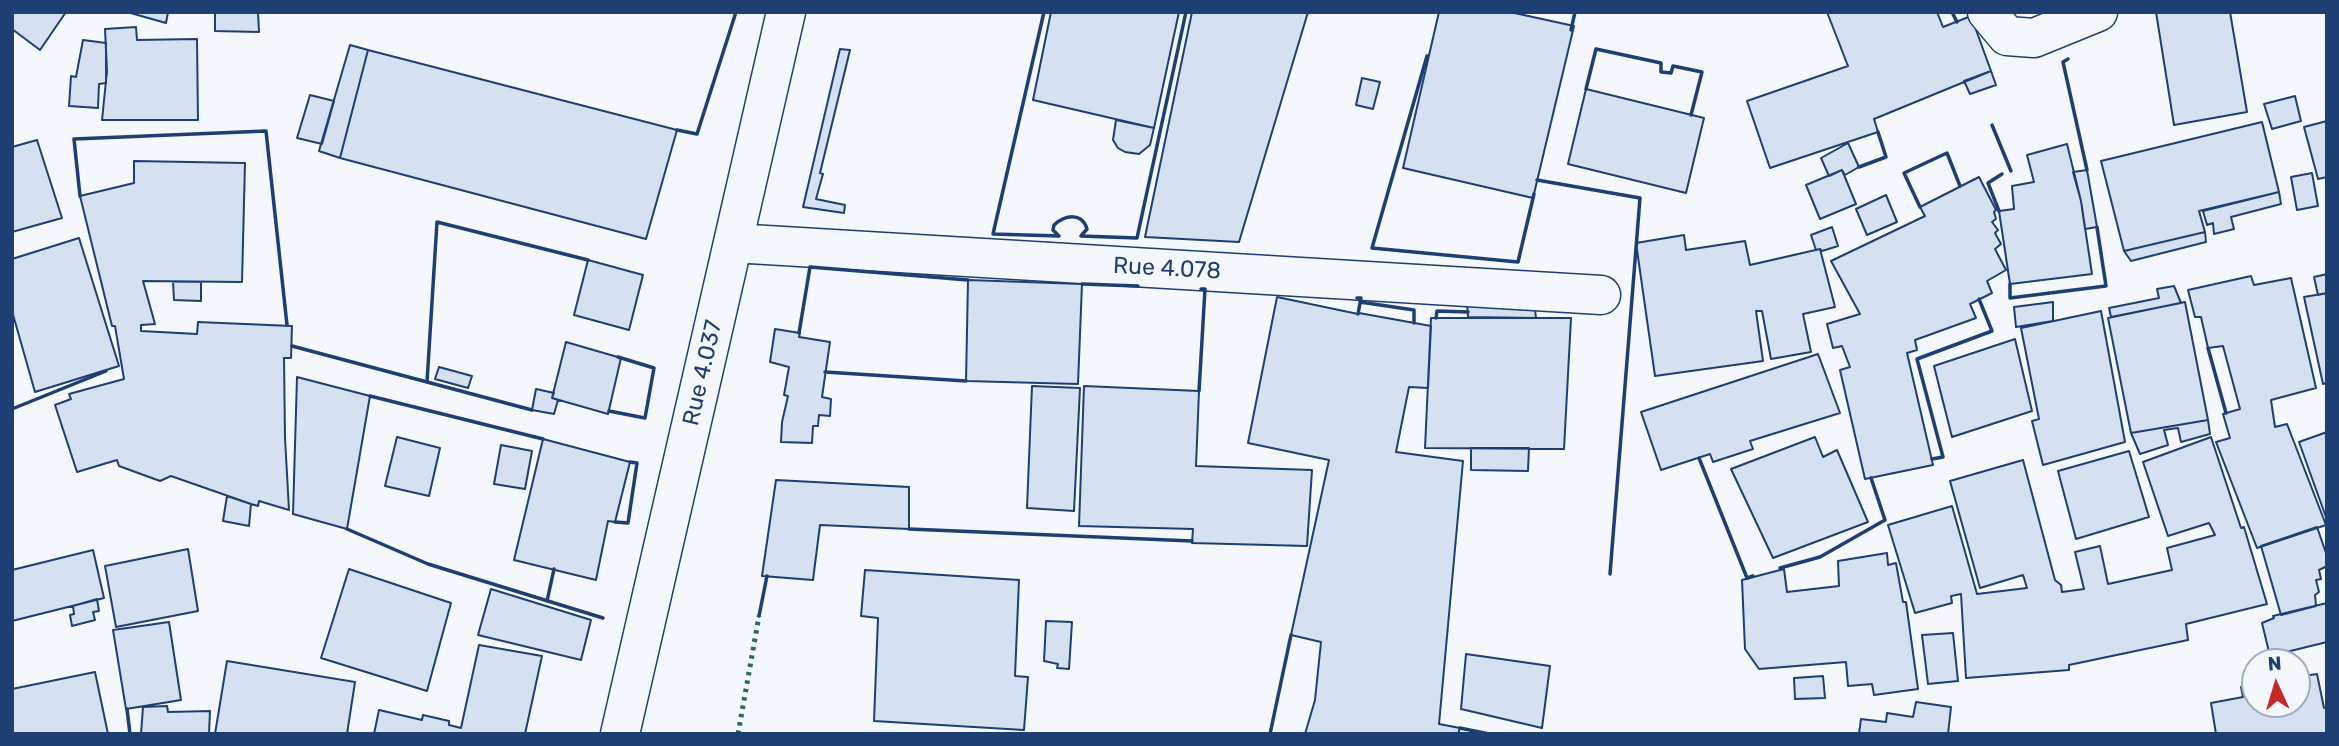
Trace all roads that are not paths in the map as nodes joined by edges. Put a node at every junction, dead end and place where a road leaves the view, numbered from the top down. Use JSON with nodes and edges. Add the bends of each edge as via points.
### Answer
{"nodes":[{"id":1,"x":786,"y":12,"type":"edge"},
{"id":2,"x":1987,"y":12,"type":"edge"},
{"id":3,"x":2098,"y":12,"type":"edge"},
{"id":4,"x":733,"y":243,"type":"junction"},
{"id":5,"x":1601,"y":295,"type":"dead end"},
{"id":6,"x":620,"y":734,"type":"edge"}],
"edges":[{"from":1,"to":4,"type":"street","name":"Rue 4.037"},
{"from":2,"to":3,"type":"street","via":[[2007,37],[2034,38]]},
{"from":4,"to":5,"type":"street","name":"Rue 4.078"},
{"from":4,"to":6,"type":"street","name":"Rue 4.037"}]}
